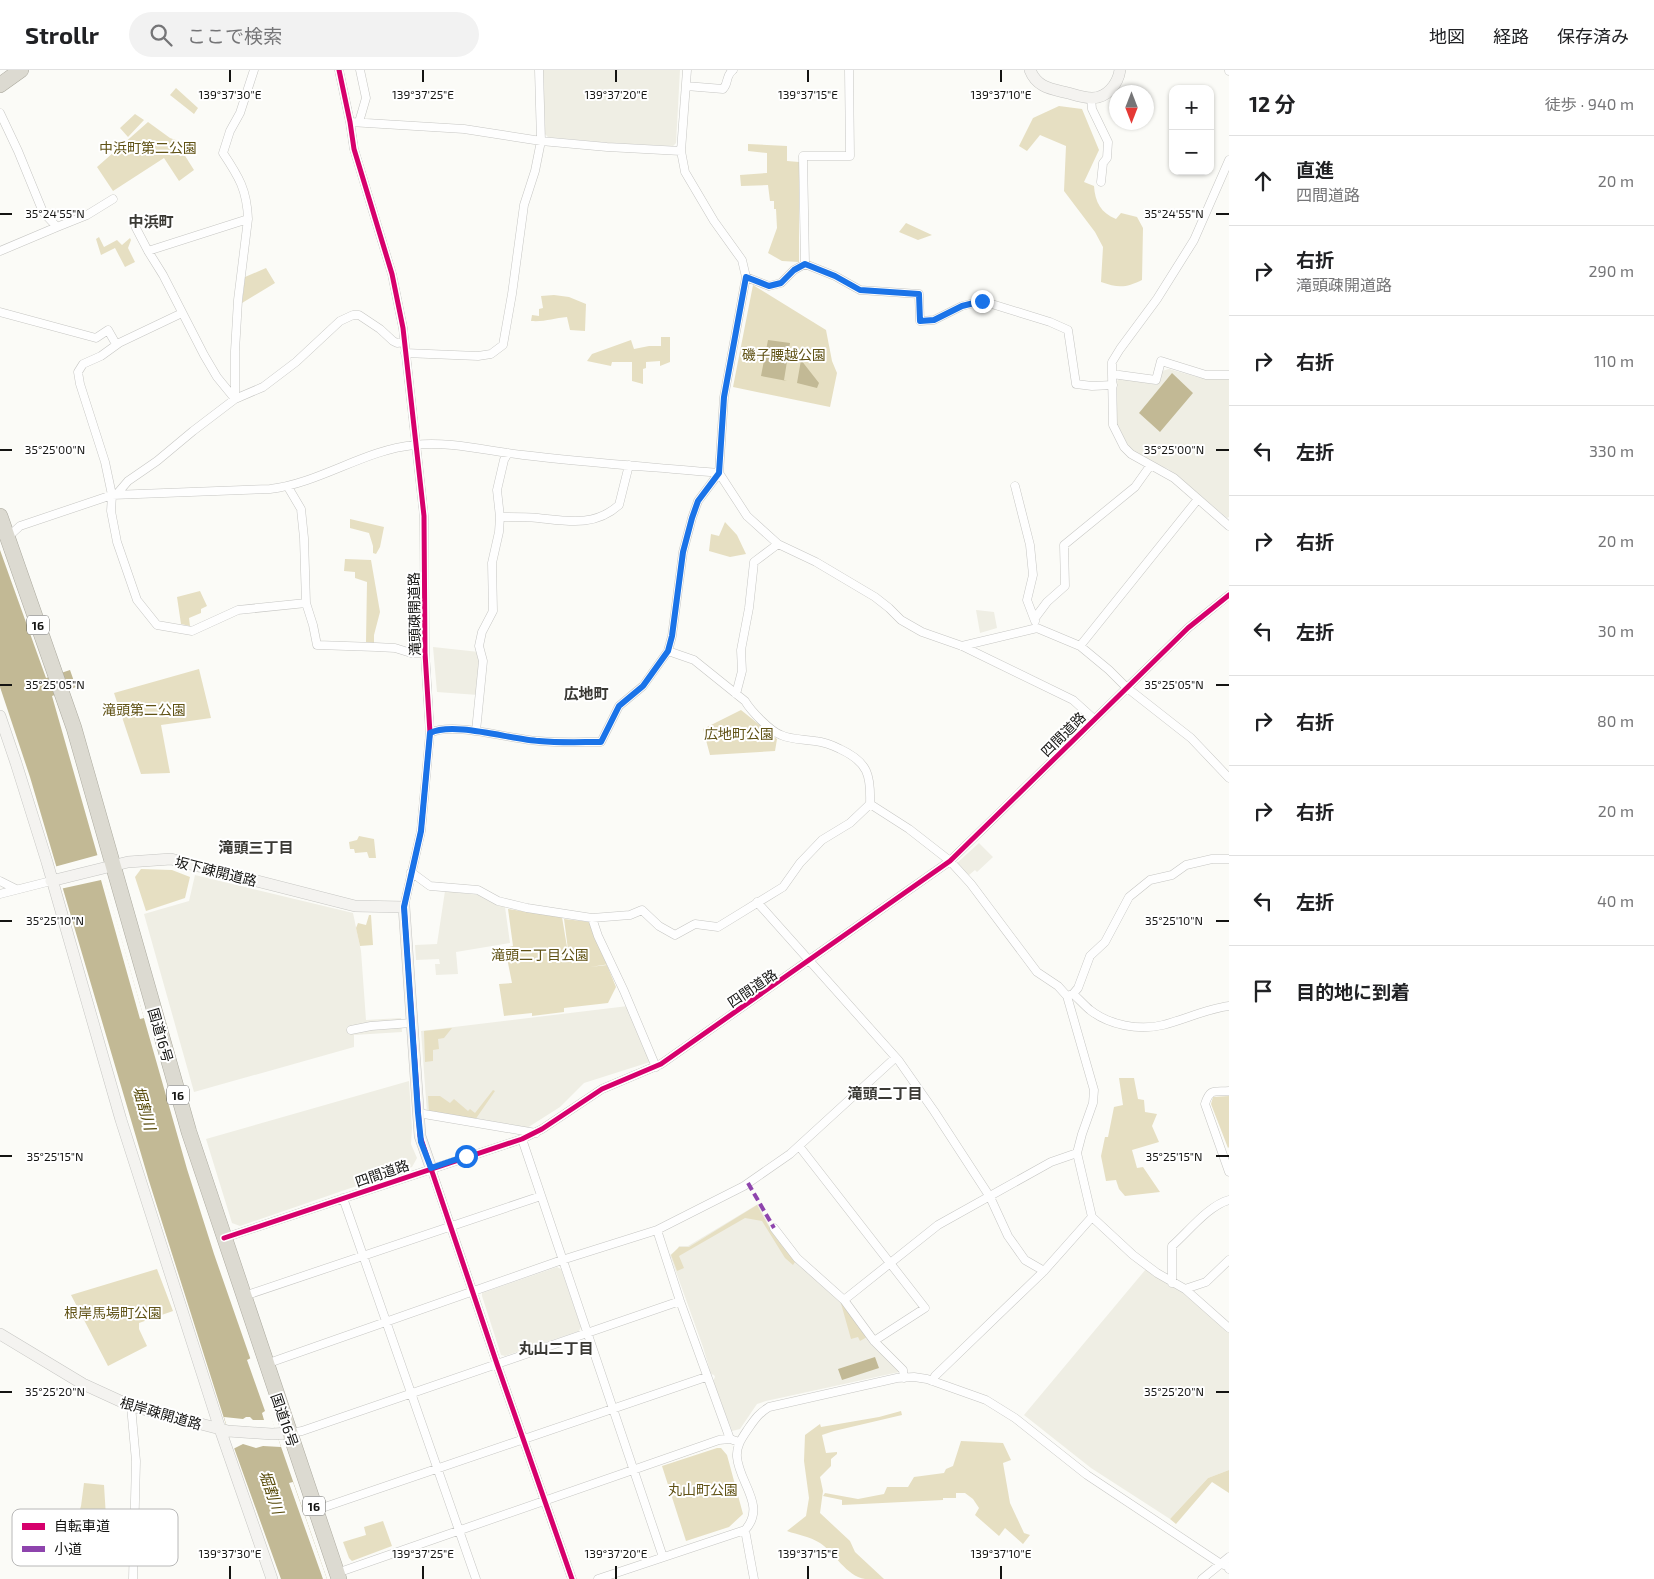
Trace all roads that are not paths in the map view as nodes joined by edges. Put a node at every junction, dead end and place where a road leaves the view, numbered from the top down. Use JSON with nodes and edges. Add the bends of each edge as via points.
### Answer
{"nodes":[{"id":1,"x":21,"y":70,"type":"edge"},
{"id":2,"x":254,"y":70,"type":"edge"},
{"id":3,"x":339,"y":70,"type":"edge"},
{"id":4,"x":360,"y":70,"type":"edge"},
{"id":5,"x":540,"y":70,"type":"edge"},
{"id":6,"x":687,"y":70,"type":"edge"},
{"id":7,"x":733,"y":70,"type":"edge"},
{"id":8,"x":850,"y":70,"type":"edge"},
{"id":9,"x":1030,"y":70,"type":"edge"},
{"id":10,"x":1120,"y":70,"type":"edge"},
{"id":11,"x":2,"y":84,"type":"edge"},
{"id":12,"x":686,"y":86,"type":"junction"},
{"id":13,"x":1091,"y":98,"type":"junction"},
{"id":14,"x":0,"y":113,"type":"edge"},
{"id":15,"x":350,"y":122,"type":"junction"},
{"id":16,"x":359,"y":122,"type":"junction"},
{"id":17,"x":541,"y":140,"type":"junction"},
{"id":18,"x":681,"y":150,"type":"junction"},
{"id":19,"x":1229,"y":160,"type":"edge"},
{"id":20,"x":1101,"y":182,"type":"dead end"},
{"id":21,"x":113,"y":199,"type":"dead end"},
{"id":22,"x":248,"y":219,"type":"junction"},
{"id":23,"x":57,"y":227,"type":"junction"},
{"id":24,"x":136,"y":228,"type":"dead end"},
{"id":25,"x":0,"y":251,"type":"edge"},
{"id":26,"x":148,"y":251,"type":"junction"},
{"id":27,"x":805,"y":264,"type":"junction"},
{"id":28,"x":746,"y":277,"type":"junction"},
{"id":29,"x":0,"y":312,"type":"edge"},
{"id":30,"x":182,"y":313,"type":"junction"},
{"id":31,"x":404,"y":342,"type":"junction"},
{"id":32,"x":116,"y":344,"type":"junction"},
{"id":33,"x":406,"y":353,"type":"junction"},
{"id":34,"x":1112,"y":374,"type":"junction"},
{"id":35,"x":1229,"y":376,"type":"edge"},
{"id":36,"x":1113,"y":385,"type":"junction"},
{"id":37,"x":236,"y":399,"type":"junction"},
{"id":38,"x":416,"y":445,"type":"junction"},
{"id":39,"x":508,"y":453,"type":"junction"},
{"id":40,"x":629,"y":465,"type":"junction"},
{"id":41,"x":1150,"y":466,"type":"junction"},
{"id":42,"x":719,"y":473,"type":"junction"},
{"id":43,"x":1015,"y":486,"type":"dead end"},
{"id":44,"x":288,"y":487,"type":"junction"},
{"id":45,"x":114,"y":495,"type":"junction"},
{"id":46,"x":1198,"y":499,"type":"junction"},
{"id":47,"x":0,"y":516,"type":"edge"},
{"id":48,"x":500,"y":517,"type":"junction"},
{"id":49,"x":1229,"y":526,"type":"edge"},
{"id":50,"x":4,"y":538,"type":"edge"},
{"id":51,"x":778,"y":544,"type":"junction"},
{"id":52,"x":1229,"y":595,"type":"edge"},
{"id":53,"x":306,"y":603,"type":"junction"},
{"id":54,"x":1035,"y":618,"type":"junction"},
{"id":55,"x":1037,"y":628,"type":"junction"},
{"id":56,"x":962,"y":646,"type":"junction"},
{"id":57,"x":1080,"y":646,"type":"junction"},
{"id":58,"x":668,"y":651,"type":"junction"},
{"id":59,"x":425,"y":653,"type":"junction"},
{"id":60,"x":1126,"y":687,"type":"junction"},
{"id":61,"x":736,"y":694,"type":"junction"},
{"id":62,"x":0,"y":716,"type":"edge"},
{"id":63,"x":1094,"y":719,"type":"junction"},
{"id":64,"x":476,"y":731,"type":"junction"},
{"id":65,"x":430,"y":733,"type":"junction"},
{"id":66,"x":1229,"y":778,"type":"edge"},
{"id":67,"x":870,"y":804,"type":"junction"},
{"id":68,"x":1229,"y":859,"type":"edge"},
{"id":69,"x":950,"y":862,"type":"junction"},
{"id":70,"x":107,"y":866,"type":"junction"},
{"id":71,"x":411,"y":872,"type":"junction"},
{"id":72,"x":54,"y":880,"type":"junction"},
{"id":73,"x":0,"y":881,"type":"edge"},
{"id":74,"x":16,"y":889,"type":"junction"},
{"id":75,"x":0,"y":894,"type":"edge"},
{"id":76,"x":757,"y":902,"type":"junction"},
{"id":77,"x":404,"y":907,"type":"junction"},
{"id":78,"x":592,"y":918,"type":"junction"},
{"id":79,"x":811,"y":961,"type":"junction"},
{"id":80,"x":1070,"y":995,"type":"junction"},
{"id":81,"x":1229,"y":1006,"type":"edge"},
{"id":82,"x":411,"y":1024,"type":"junction"},
{"id":83,"x":351,"y":1030,"type":"dead end"},
{"id":84,"x":895,"y":1058,"type":"junction"},
{"id":85,"x":656,"y":1067,"type":"junction"},
{"id":86,"x":1229,"y":1092,"type":"edge"},
{"id":87,"x":418,"y":1113,"type":"junction"},
{"id":88,"x":536,"y":1133,"type":"junction"},
{"id":89,"x":522,"y":1139,"type":"junction"},
{"id":90,"x":799,"y":1146,"type":"junction"},
{"id":91,"x":1077,"y":1153,"type":"junction"},
{"id":92,"x":431,"y":1168,"type":"junction"},
{"id":93,"x":1229,"y":1172,"type":"edge"},
{"id":94,"x":541,"y":1196,"type":"junction"},
{"id":95,"x":990,"y":1197,"type":"junction"},
{"id":96,"x":343,"y":1198,"type":"junction"},
{"id":97,"x":1229,"y":1200,"type":"edge"},
{"id":98,"x":1092,"y":1217,"type":"junction"},
{"id":99,"x":451,"y":1227,"type":"junction"},
{"id":100,"x":774,"y":1228,"type":"dead end"},
{"id":101,"x":657,"y":1230,"type":"junction"},
{"id":102,"x":224,"y":1238,"type":"junction"},
{"id":103,"x":363,"y":1257,"type":"junction"},
{"id":104,"x":562,"y":1260,"type":"junction"},
{"id":105,"x":1229,"y":1260,"type":"edge"},
{"id":106,"x":891,"y":1264,"type":"junction"},
{"id":107,"x":1044,"y":1272,"type":"junction"},
{"id":108,"x":1172,"y":1283,"type":"junction"},
{"id":109,"x":1185,"y":1289,"type":"junction"},
{"id":110,"x":473,"y":1292,"type":"junction"},
{"id":111,"x":244,"y":1296,"type":"junction"},
{"id":112,"x":844,"y":1300,"type":"junction"},
{"id":113,"x":680,"y":1301,"type":"junction"},
{"id":114,"x":386,"y":1322,"type":"junction"},
{"id":115,"x":1229,"y":1328,"type":"edge"},
{"id":116,"x":587,"y":1333,"type":"junction"},
{"id":117,"x":0,"y":1334,"type":"edge"},
{"id":118,"x":874,"y":1341,"type":"junction"},
{"id":119,"x":266,"y":1364,"type":"junction"},
{"id":120,"x":497,"y":1364,"type":"junction"},
{"id":121,"x":706,"y":1377,"type":"junction"},
{"id":122,"x":904,"y":1378,"type":"junction"},
{"id":123,"x":932,"y":1380,"type":"junction"},
{"id":124,"x":411,"y":1394,"type":"junction"},
{"id":125,"x":131,"y":1406,"type":"junction"},
{"id":126,"x":614,"y":1408,"type":"junction"},
{"id":127,"x":224,"y":1430,"type":"junction"},
{"id":128,"x":283,"y":1433,"type":"junction"},
{"id":129,"x":524,"y":1439,"type":"junction"},
{"id":130,"x":730,"y":1439,"type":"junction"},
{"id":131,"x":739,"y":1442,"type":"junction"},
{"id":132,"x":437,"y":1469,"type":"junction"},
{"id":133,"x":634,"y":1470,"type":"junction"},
{"id":134,"x":546,"y":1501,"type":"junction"},
{"id":135,"x":135,"y":1509,"type":"edge"},
{"id":136,"x":316,"y":1510,"type":"junction"},
{"id":137,"x":745,"y":1530,"type":"junction"},
{"id":138,"x":459,"y":1531,"type":"junction"},
{"id":139,"x":663,"y":1557,"type":"junction"},
{"id":140,"x":1229,"y":1557,"type":"edge"},
{"id":141,"x":1221,"y":1564,"type":"junction"},
{"id":142,"x":133,"y":1566,"type":"edge"},
{"id":143,"x":1229,"y":1569,"type":"edge"},
{"id":144,"x":338,"y":1576,"type":"edge"},
{"id":145,"x":133,"y":1579,"type":"edge"},
{"id":146,"x":272,"y":1579,"type":"edge"},
{"id":147,"x":476,"y":1579,"type":"edge"},
{"id":148,"x":572,"y":1579,"type":"edge"},
{"id":149,"x":598,"y":1579,"type":"edge"},
{"id":150,"x":754,"y":1579,"type":"edge"},
{"id":151,"x":1202,"y":1579,"type":"edge"}],
"edges":[{"from":1,"to":11,"type":"highway"},
{"from":2,"to":22,"type":"street","via":[[223,153],[244,187]]},
{"from":3,"to":15,"type":"street","name":"滝頭疎開道路"},
{"from":4,"to":16,"type":"street","via":[[366,98]]},
{"from":5,"to":17,"type":"street"},
{"from":6,"to":12,"type":"street"},
{"from":7,"to":12,"type":"street","via":[[728,73],[723,89]]},
{"from":8,"to":27,"type":"street","via":[[850,156],[803,156]]},
{"from":9,"to":13,"type":"street","via":[[1043,87]]},
{"from":10,"to":13,"type":"street","via":[[1119,79],[1113,87],[1103,95]]},
{"from":12,"to":18,"type":"street"},
{"from":13,"to":20,"type":"street","via":[[1092,109],[1108,142]]},
{"from":14,"to":23,"type":"street","via":[[44,212]]},
{"from":15,"to":16,"type":"street"},
{"from":15,"to":31,"type":"street","name":"滝頭疎開道路","via":[[354,149],[392,274]]},
{"from":16,"to":17,"type":"street","via":[[464,129]]},
{"from":17,"to":18,"type":"street"},
{"from":17,"to":33,"type":"street","via":[[524,205],[503,345],[491,354],[478,356]]},
{"from":18,"to":28,"type":"street","via":[[685,172],[742,260]]},
{"from":19,"to":34,"type":"street","via":[[1194,240],[1112,362]]},
{"from":21,"to":23,"type":"street","via":[[87,216]]},
{"from":22,"to":26,"type":"street"},
{"from":22,"to":37,"type":"street","via":[[238,300]]},
{"from":23,"to":25,"type":"street"},
{"from":24,"to":26,"type":"street"},
{"from":26,"to":30,"type":"street"},
{"from":27,"to":28,"type":"street","via":[[781,283],[769,286]]},
{"from":27,"to":36,"type":"street","via":[[860,290],[919,294],[920,321],[934,320],[962,306],[982,301],[1050,322],[1068,330],[1076,384]]},
{"from":28,"to":42,"type":"street","via":[[724,397]]},
{"from":29,"to":32,"type":"street","via":[[96,338],[108,330]]},
{"from":30,"to":32,"type":"street"},
{"from":30,"to":37,"type":"street","via":[[217,378]]},
{"from":31,"to":33,"type":"street","name":"滝頭疎開道路"},
{"from":31,"to":37,"type":"street","via":[[393,341],[359,315],[353,315],[340,321],[263,387]]},
{"from":32,"to":45,"type":"street","via":[[83,364],[78,372]]},
{"from":33,"to":38,"type":"street","name":"滝頭疎開道路"},
{"from":34,"to":35,"type":"street","via":[[1156,380],[1160,361],[1206,376]]},
{"from":34,"to":36,"type":"street"},
{"from":36,"to":41,"type":"street","via":[[1112,425],[1130,454]]},
{"from":37,"to":45,"type":"street"},
{"from":38,"to":39,"type":"street"},
{"from":38,"to":44,"type":"street","via":[[376,453]]},
{"from":38,"to":59,"type":"street","name":"滝頭疎開道路","via":[[425,530]]},
{"from":39,"to":40,"type":"street"},
{"from":39,"to":48,"type":"street","via":[[497,490]]},
{"from":40,"to":42,"type":"street"},
{"from":40,"to":48,"type":"street","via":[[619,505],[600,518],[580,522]]},
{"from":41,"to":46,"type":"street","via":[[1174,478]]},
{"from":41,"to":54,"type":"street","via":[[1135,487],[1064,545],[1065,586]]},
{"from":42,"to":51,"type":"street","via":[[747,516]]},
{"from":42,"to":58,"type":"street","via":[[698,501],[692,518],[683,552]]},
{"from":43,"to":54,"type":"street","via":[[1030,545],[1033,575],[1026,600]]},
{"from":44,"to":45,"type":"street"},
{"from":44,"to":53,"type":"street","via":[[301,509]]},
{"from":45,"to":50,"type":"street","via":[[20,526]]},
{"from":45,"to":53,"type":"street","via":[[111,512],[137,600],[157,625],[192,631],[238,610]]},
{"from":46,"to":49,"type":"street"},
{"from":46,"to":57,"type":"street"},
{"from":47,"to":50,"type":"highway","name":"国道16号","number":"16"},
{"from":48,"to":64,"type":"street","via":[[492,563],[493,611],[479,646],[483,661]]},
{"from":50,"to":70,"type":"highway","name":"国道16号","number":"16","via":[[74,728]]},
{"from":51,"to":56,"type":"street","via":[[875,597],[901,620],[922,632]]},
{"from":51,"to":61,"type":"street","via":[[754,562],[741,650],[742,671]]},
{"from":52,"to":60,"type":"street","name":"四間道路","via":[[1188,628]]},
{"from":53,"to":59,"type":"street","via":[[317,645],[376,646]]},
{"from":54,"to":55,"type":"street"},
{"from":55,"to":56,"type":"street"},
{"from":55,"to":57,"type":"street"},
{"from":56,"to":63,"type":"street","via":[[1073,700]]},
{"from":57,"to":60,"type":"street"},
{"from":58,"to":61,"type":"street","via":[[694,660]]},
{"from":58,"to":64,"type":"street","via":[[643,686],[619,706],[601,742],[538,741]]},
{"from":59,"to":65,"type":"street","name":"滝頭疎開道路"},
{"from":60,"to":63,"type":"street","name":"四間道路"},
{"from":60,"to":66,"type":"street","via":[[1191,738]]},
{"from":61,"to":67,"type":"street","via":[[779,734],[827,743],[854,755],[868,777]]},
{"from":62,"to":72,"type":"street"},
{"from":63,"to":69,"type":"street","name":"四間道路"},
{"from":64,"to":65,"type":"street","via":[[437,730]]},
{"from":65,"to":71,"type":"street","name":"滝頭疎開道路","via":[[421,831]]},
{"from":67,"to":69,"type":"street","via":[[909,829]]},
{"from":67,"to":76,"type":"street","via":[[850,824],[822,840],[783,887]]},
{"from":68,"to":80,"type":"street","via":[[1186,865],[1172,875],[1150,880],[1129,897],[1105,942],[1090,956],[1078,988]]},
{"from":69,"to":79,"type":"street","name":"四間道路"},
{"from":69,"to":80,"type":"street","via":[[971,884],[1037,972]]},
{"from":70,"to":72,"type":"street","name":"坂下疎開道路"},
{"from":70,"to":77,"type":"street","name":"坂下疎開道路","via":[[171,859],[355,906]]},
{"from":70,"to":102,"type":"highway","name":"国道16号","number":"16"},
{"from":71,"to":77,"type":"street","name":"滝頭疎開道路"},
{"from":71,"to":78,"type":"street","via":[[430,886],[478,890],[498,901]]},
{"from":72,"to":74,"type":"street","name":"坂下疎開道路"},
{"from":72,"to":127,"type":"street","via":[[120,1120]]},
{"from":73,"to":74,"type":"street"},
{"from":74,"to":75,"type":"street","name":"坂下疎開道路"},
{"from":76,"to":78,"type":"street","via":[[718,927],[694,924],[675,935],[642,910],[630,915]]},
{"from":76,"to":79,"type":"street"},
{"from":77,"to":82,"type":"street","name":"滝頭疎開道路"},
{"from":78,"to":85,"type":"street"},
{"from":79,"to":84,"type":"street"},
{"from":79,"to":85,"type":"street","name":"四間道路"},
{"from":80,"to":81,"type":"street","via":[[1101,1018],[1139,1027],[1160,1026],[1209,1009]]},
{"from":80,"to":91,"type":"street","via":[[1094,1090]]},
{"from":82,"to":83,"type":"street"},
{"from":82,"to":87,"type":"street","name":"滝頭疎開道路"},
{"from":84,"to":90,"type":"street"},
{"from":84,"to":95,"type":"street"},
{"from":85,"to":88,"type":"street","name":"四間道路","via":[[602,1089]]},
{"from":86,"to":93,"type":"street","via":[[1211,1092],[1205,1104]]},
{"from":87,"to":88,"type":"street"},
{"from":87,"to":92,"type":"street","name":"滝頭疎開道路","via":[[421,1142]]},
{"from":88,"to":89,"type":"street","name":"四間道路"},
{"from":89,"to":92,"type":"street","name":"四間道路"},
{"from":89,"to":94,"type":"street"},
{"from":90,"to":101,"type":"street","via":[[744,1186]]},
{"from":90,"to":106,"type":"street"},
{"from":91,"to":95,"type":"street","via":[[1051,1162]]},
{"from":91,"to":98,"type":"street"},
{"from":92,"to":96,"type":"street","name":"四間道路"},
{"from":92,"to":99,"type":"street"},
{"from":94,"to":99,"type":"street"},
{"from":94,"to":104,"type":"street"},
{"from":95,"to":106,"type":"street","via":[[938,1226]]},
{"from":95,"to":107,"type":"street","via":[[1008,1236],[1025,1260]]},
{"from":96,"to":102,"type":"street","name":"四間道路"},
{"from":96,"to":103,"type":"street"},
{"from":97,"to":108,"type":"street","via":[[1204,1215],[1172,1246]]},
{"from":98,"to":107,"type":"street"},
{"from":98,"to":108,"type":"street","via":[[1133,1255]]},
{"from":99,"to":103,"type":"street"},
{"from":99,"to":110,"type":"street"},
{"from":100,"to":112,"type":"street","via":[[797,1258]]},
{"from":101,"to":104,"type":"street"},
{"from":101,"to":113,"type":"street"},
{"from":102,"to":111,"type":"highway","name":"国道16号","number":"16"},
{"from":103,"to":111,"type":"street"},
{"from":103,"to":114,"type":"street"},
{"from":104,"to":110,"type":"street"},
{"from":104,"to":116,"type":"street"},
{"from":105,"to":109,"type":"street","via":[[1206,1282]]},
{"from":106,"to":112,"type":"street"},
{"from":106,"to":118,"type":"street","via":[[925,1308]]},
{"from":107,"to":123,"type":"street"},
{"from":108,"to":109,"type":"street"},
{"from":109,"to":115,"type":"street"},
{"from":110,"to":114,"type":"street"},
{"from":110,"to":120,"type":"street"},
{"from":111,"to":119,"type":"highway","name":"国道16号","number":"16"},
{"from":112,"to":118,"type":"street"},
{"from":113,"to":116,"type":"street"},
{"from":113,"to":121,"type":"street"},
{"from":114,"to":119,"type":"street"},
{"from":114,"to":124,"type":"street"},
{"from":116,"to":120,"type":"street"},
{"from":116,"to":126,"type":"street"},
{"from":117,"to":125,"type":"street","name":"根岸疎開道路","via":[[83,1384]]},
{"from":118,"to":122,"type":"street","via":[[903,1370]]},
{"from":119,"to":128,"type":"highway","name":"国道16号","number":"16"},
{"from":120,"to":124,"type":"street"},
{"from":120,"to":129,"type":"street"},
{"from":121,"to":126,"type":"street"},
{"from":121,"to":130,"type":"street"},
{"from":122,"to":123,"type":"street"},
{"from":122,"to":131,"type":"street","via":[[769,1407],[758,1413]]},
{"from":123,"to":141,"type":"street","via":[[986,1400],[1009,1414],[1087,1475]]},
{"from":124,"to":128,"type":"street","via":[[302,1431]]},
{"from":124,"to":132,"type":"street"},
{"from":125,"to":127,"type":"street","name":"根岸疎開道路"},
{"from":125,"to":135,"type":"street","via":[[136,1461]]},
{"from":126,"to":129,"type":"street"},
{"from":126,"to":133,"type":"street"},
{"from":127,"to":128,"type":"street","name":"根岸疎開道路"},
{"from":127,"to":146,"type":"street"},
{"from":128,"to":136,"type":"highway","name":"国道16号","number":"16"},
{"from":129,"to":132,"type":"street"},
{"from":129,"to":134,"type":"street"},
{"from":130,"to":131,"type":"street"},
{"from":130,"to":133,"type":"street"},
{"from":131,"to":137,"type":"street","via":[[737,1458],[754,1509],[753,1518]]},
{"from":132,"to":136,"type":"street"},
{"from":132,"to":138,"type":"street"},
{"from":133,"to":134,"type":"street"},
{"from":133,"to":139,"type":"street"},
{"from":134,"to":138,"type":"street"},
{"from":134,"to":148,"type":"street"},
{"from":136,"to":144,"type":"highway","name":"国道16号","number":"16"},
{"from":137,"to":139,"type":"street"},
{"from":137,"to":150,"type":"street"},
{"from":138,"to":144,"type":"street"},
{"from":138,"to":147,"type":"street"},
{"from":139,"to":149,"type":"street"},
{"from":140,"to":141,"type":"street"},
{"from":141,"to":143,"type":"street"},
{"from":141,"to":151,"type":"street"},
{"from":142,"to":145,"type":"street"}]}
